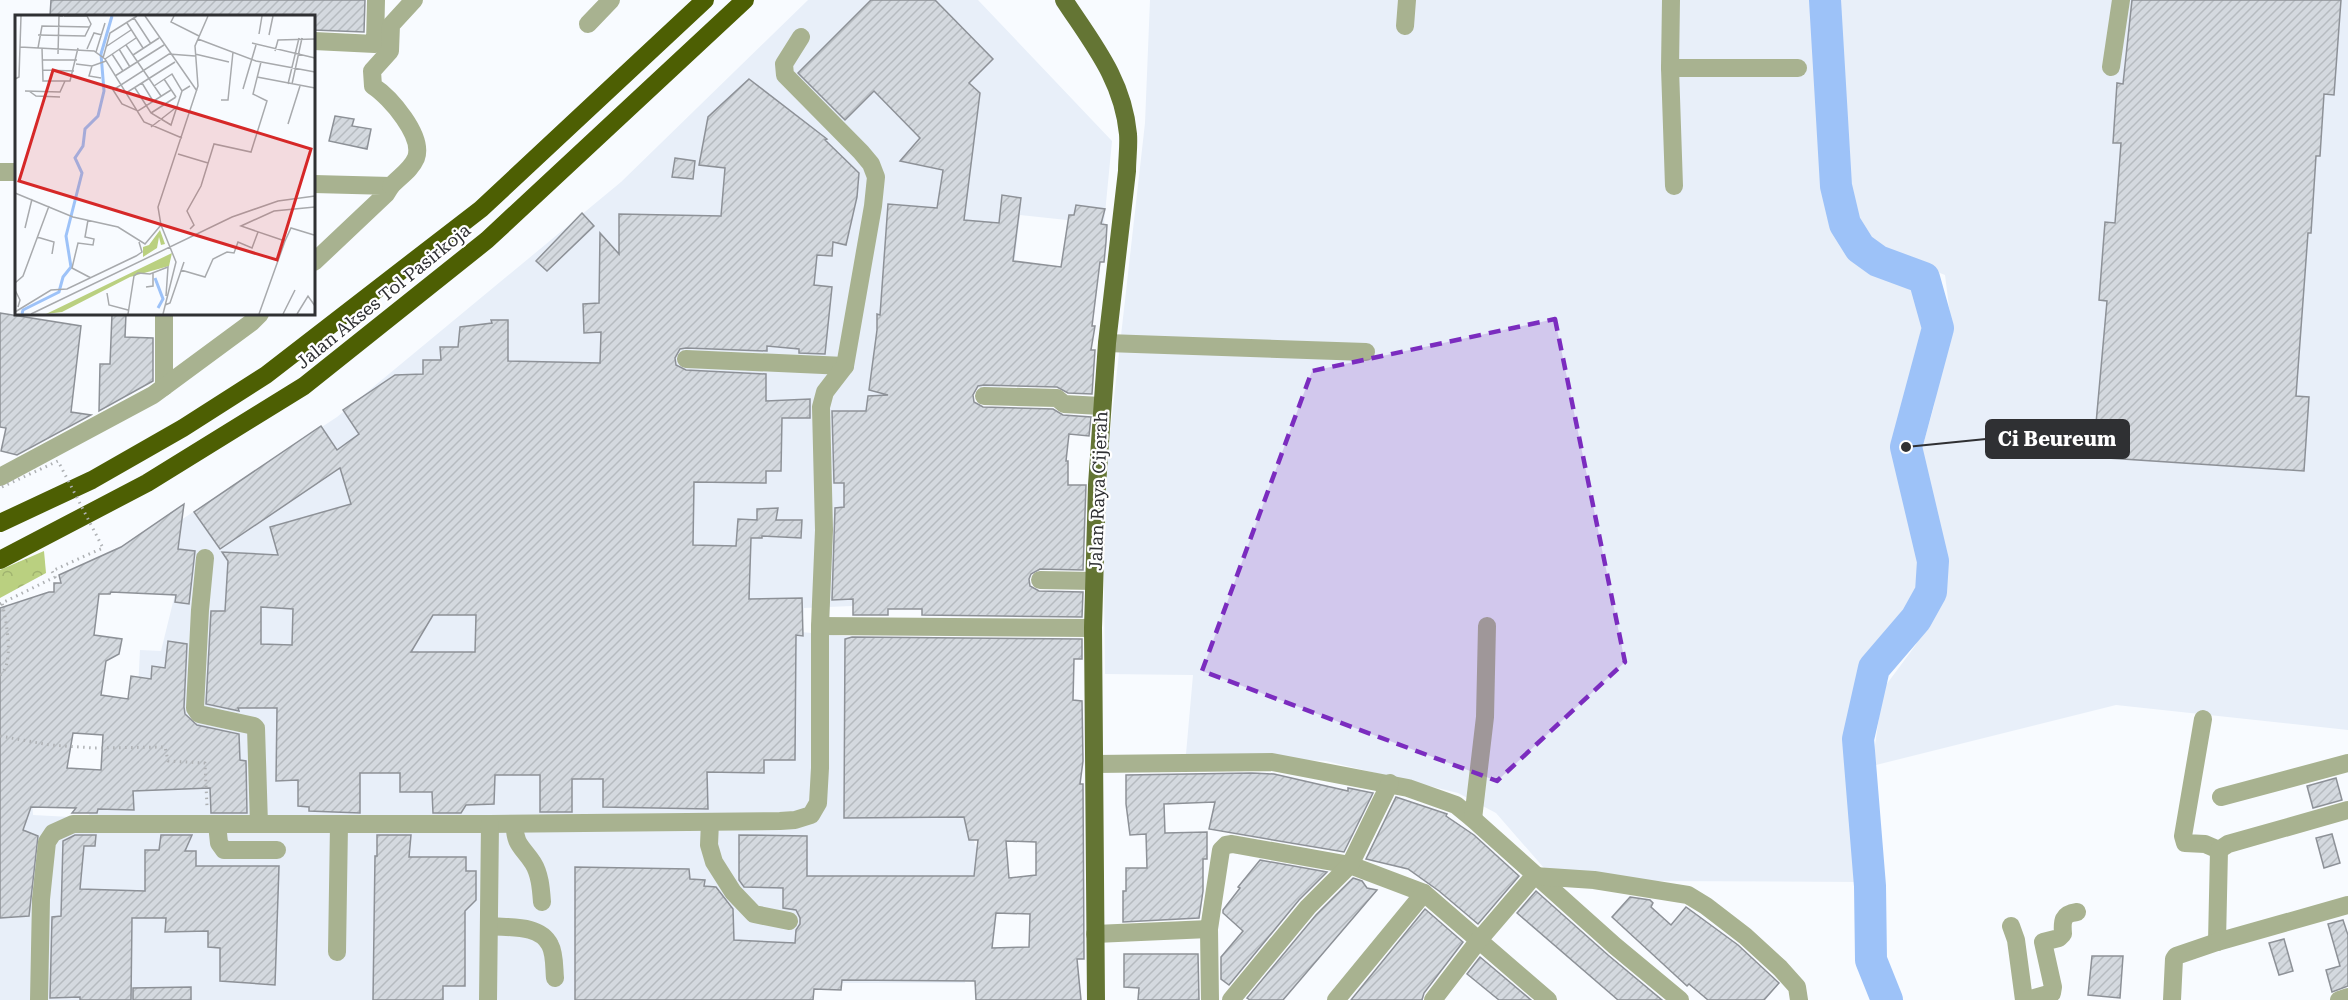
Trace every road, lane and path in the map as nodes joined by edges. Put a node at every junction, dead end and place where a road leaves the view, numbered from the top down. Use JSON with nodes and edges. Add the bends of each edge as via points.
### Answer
{"nodes":[{"id":1,"x":376,"y":0,"type":"edge"},
{"id":2,"x":414,"y":0,"type":"edge"},
{"id":3,"x":611,"y":0,"type":"edge"},
{"id":4,"x":705,"y":0,"type":"edge"},
{"id":5,"x":746,"y":0,"type":"edge"},
{"id":6,"x":1064,"y":0,"type":"edge"},
{"id":7,"x":1407,"y":0,"type":"edge"},
{"id":8,"x":1671,"y":0,"type":"edge"},
{"id":9,"x":2121,"y":0,"type":"edge"},
{"id":10,"x":588,"y":24,"type":"dead end"},
{"id":11,"x":1405,"y":26,"type":"dead end"},
{"id":12,"x":801,"y":37,"type":"dead end"},
{"id":13,"x":315,"y":40,"type":"edge"},
{"id":14,"x":1670,"y":68,"type":"junction"},
{"id":15,"x":1798,"y":68,"type":"dead end"},
{"id":16,"x":2111,"y":68,"type":"dead end"},
{"id":17,"x":315,"y":184,"type":"edge"},
{"id":18,"x":391,"y":186,"type":"junction"},
{"id":19,"x":1674,"y":186,"type":"dead end"},
{"id":20,"x":315,"y":261,"type":"edge"},
{"id":21,"x":164,"y":315,"type":"edge"},
{"id":22,"x":260,"y":315,"type":"edge"},
{"id":23,"x":1107,"y":343,"type":"junction"},
{"id":24,"x":1366,"y":352,"type":"dead end"},
{"id":25,"x":686,"y":359,"type":"dead end"},
{"id":26,"x":845,"y":366,"type":"junction"},
{"id":27,"x":164,"y":387,"type":"junction"},
{"id":28,"x":984,"y":396,"type":"dead end"},
{"id":29,"x":1101,"y":406,"type":"junction"},
{"id":30,"x":1,"y":482,"type":"edge"},
{"id":31,"x":0,"y":523,"type":"edge"},
{"id":32,"x":205,"y":558,"type":"dead end"},
{"id":33,"x":0,"y":560,"type":"edge"},
{"id":34,"x":1040,"y":580,"type":"dead end"},
{"id":35,"x":1094,"y":580,"type":"junction"},
{"id":36,"x":1,"y":603,"type":"edge"},
{"id":37,"x":820,"y":626,"type":"junction"},
{"id":38,"x":1486,"y":626,"type":"dead end"},
{"id":39,"x":1093,"y":628,"type":"junction"},
{"id":40,"x":0,"y":675,"type":"edge"},
{"id":41,"x":2203,"y":719,"type":"dead end"},
{"id":42,"x":0,"y":736,"type":"edge"},
{"id":43,"x":2348,"y":763,"type":"edge"},
{"id":44,"x":1095,"y":764,"type":"junction"},
{"id":45,"x":1390,"y":783,"type":"junction"},
{"id":46,"x":2221,"y":797,"type":"dead end"},
{"id":47,"x":2348,"y":810,"type":"edge"},
{"id":48,"x":1473,"y":819,"type":"junction"},
{"id":49,"x":710,"y":822,"type":"junction"},
{"id":50,"x":212,"y":824,"type":"junction"},
{"id":51,"x":259,"y":824,"type":"junction"},
{"id":52,"x":339,"y":824,"type":"junction"},
{"id":53,"x":490,"y":824,"type":"junction"},
{"id":54,"x":515,"y":824,"type":"junction"},
{"id":55,"x":277,"y":850,"type":"dead end"},
{"id":56,"x":2219,"y":850,"type":"junction"},
{"id":57,"x":1350,"y":865,"type":"junction"},
{"id":58,"x":1534,"y":876,"type":"junction"},
{"id":59,"x":1424,"y":893,"type":"junction"},
{"id":60,"x":542,"y":902,"type":"dead end"},
{"id":61,"x":2348,"y":905,"type":"edge"},
{"id":62,"x":2077,"y":912,"type":"dead end"},
{"id":63,"x":789,"y":921,"type":"dead end"},
{"id":64,"x":489,"y":926,"type":"junction"},
{"id":65,"x":2011,"y":927,"type":"dead end"},
{"id":66,"x":1209,"y":929,"type":"junction"},
{"id":67,"x":1095,"y":934,"type":"junction"},
{"id":68,"x":1479,"y":940,"type":"junction"},
{"id":69,"x":2217,"y":942,"type":"junction"},
{"id":70,"x":337,"y":952,"type":"dead end"},
{"id":71,"x":555,"y":978,"type":"dead end"},
{"id":72,"x":2348,"y":998,"type":"edge"},
{"id":73,"x":1436,"y":999,"type":"edge"},
{"id":74,"x":1678,"y":999,"type":"edge"},
{"id":75,"x":39,"y":1000,"type":"edge"},
{"id":76,"x":488,"y":1000,"type":"edge"},
{"id":77,"x":1096,"y":1000,"type":"edge"},
{"id":78,"x":1210,"y":1000,"type":"edge"},
{"id":79,"x":1231,"y":1000,"type":"edge"},
{"id":80,"x":1336,"y":1000,"type":"edge"},
{"id":81,"x":1548,"y":1000,"type":"edge"},
{"id":82,"x":1799,"y":1000,"type":"edge"},
{"id":83,"x":2026,"y":1000,"type":"edge"},
{"id":84,"x":2172,"y":1000,"type":"edge"},
{"id":85,"x":2339,"y":1000,"type":"edge"}],
"edges":[{"from":1,"to":13,"type":"street","via":[[375,44]]},
{"from":2,"to":18,"type":"street","via":[[392,25],[390,51],[371,75],[372,86],[395,105],[417,146],[415,161]]},
{"from":3,"to":10,"type":"street"},
{"from":4,"to":31,"type":"highway","name":"Jalan Akses Tol Pasirkoja","via":[[481,208],[266,375],[92,480]]},
{"from":5,"to":33,"type":"highway","name":"Jalan Akses Tol Pasirkoja","via":[[487,240],[303,386],[147,483]]},
{"from":6,"to":23,"type":"main road","name":"Jalan Raya Cijerah","via":[[1115,79],[1128,135]]},
{"from":7,"to":11,"type":"street"},
{"from":8,"to":14,"type":"street"},
{"from":9,"to":16,"type":"street"},
{"from":12,"to":26,"type":"street","via":[[784,64],[785,75],[861,152],[876,177]]},
{"from":14,"to":15,"type":"street"},
{"from":14,"to":19,"type":"street"},
{"from":17,"to":18,"type":"street"},
{"from":18,"to":20,"type":"street"},
{"from":21,"to":27,"type":"street"},
{"from":22,"to":27,"type":"street"},
{"from":23,"to":24,"type":"street"},
{"from":23,"to":29,"type":"main road","name":"Jalan Raya Cijerah"},
{"from":25,"to":26,"type":"street"},
{"from":26,"to":37,"type":"street","via":[[825,392],[820,416],[824,530]]},
{"from":27,"to":30,"type":"street"},
{"from":28,"to":29,"type":"street","via":[[1057,398],[1064,404]]},
{"from":29,"to":35,"type":"main road","name":"Jalan Raya Cijerah"},
{"from":30,"to":36,"type":"path","bridge":true,"via":[[58,461],[103,548],[52,571],[55,577]]},
{"from":32,"to":51,"type":"street","via":[[195,708],[200,714],[256,728]]},
{"from":34,"to":35,"type":"street"},
{"from":35,"to":39,"type":"main road","name":"Jalan Raya Cijerah"},
{"from":36,"to":40,"type":"path","via":[[8,636],[6,669]]},
{"from":37,"to":39,"type":"street"},
{"from":37,"to":49,"type":"street","via":[[818,803],[811,815],[795,820]]},
{"from":38,"to":48,"type":"street","via":[[1485,717]]},
{"from":39,"to":44,"type":"main road","name":"Jalan Raya Cijerah"},
{"from":41,"to":56,"type":"street","via":[[2183,836],[2186,843]]},
{"from":42,"to":50,"type":"path","via":[[94,748],[164,747],[168,761],[204,763]]},
{"from":43,"to":46,"type":"street"},
{"from":44,"to":45,"type":"street","via":[[1272,762]]},
{"from":44,"to":67,"type":"main road","name":"Jalan Raya Cijerah"},
{"from":45,"to":48,"type":"street","via":[[1456,805]]},
{"from":45,"to":57,"type":"street"},
{"from":47,"to":56,"type":"street"},
{"from":48,"to":58,"type":"street"},
{"from":49,"to":54,"type":"street"},
{"from":49,"to":63,"type":"street","via":[[709,845],[714,862],[733,892],[754,914]]},
{"from":50,"to":51,"type":"street"},
{"from":50,"to":55,"type":"street","via":[[224,850]]},
{"from":50,"to":75,"type":"street","via":[[73,824],[53,833],[47,842],[41,899]]},
{"from":51,"to":52,"type":"street"},
{"from":52,"to":53,"type":"street"},
{"from":52,"to":70,"type":"street"},
{"from":53,"to":54,"type":"street"},
{"from":53,"to":64,"type":"street"},
{"from":54,"to":60,"type":"street","via":[[517,843],[534,864],[541,884]]},
{"from":56,"to":69,"type":"street"},
{"from":57,"to":59,"type":"street"},
{"from":57,"to":66,"type":"street","via":[[1226,845],[1221,850]]},
{"from":57,"to":79,"type":"street","via":[[1308,907]]},
{"from":58,"to":68,"type":"street"},
{"from":58,"to":74,"type":"street"},
{"from":58,"to":82,"type":"street","via":[[1594,880],[1688,895],[1745,936],[1780,968],[1797,987]]},
{"from":59,"to":68,"type":"street"},
{"from":59,"to":80,"type":"street"},
{"from":61,"to":69,"type":"street"},
{"from":62,"to":83,"type":"street","via":[[2063,918],[2060,938],[2043,942],[2052,993]]},
{"from":64,"to":71,"type":"street","via":[[540,933],[551,946]]},
{"from":64,"to":76,"type":"street"},
{"from":65,"to":83,"type":"street"},
{"from":66,"to":67,"type":"street"},
{"from":66,"to":78,"type":"street"},
{"from":67,"to":77,"type":"main road","name":"Jalan Raya Cijerah"},
{"from":68,"to":73,"type":"street"},
{"from":68,"to":81,"type":"street"},
{"from":69,"to":84,"type":"street","via":[[2174,959]]},
{"from":72,"to":85,"type":"street"}]}
